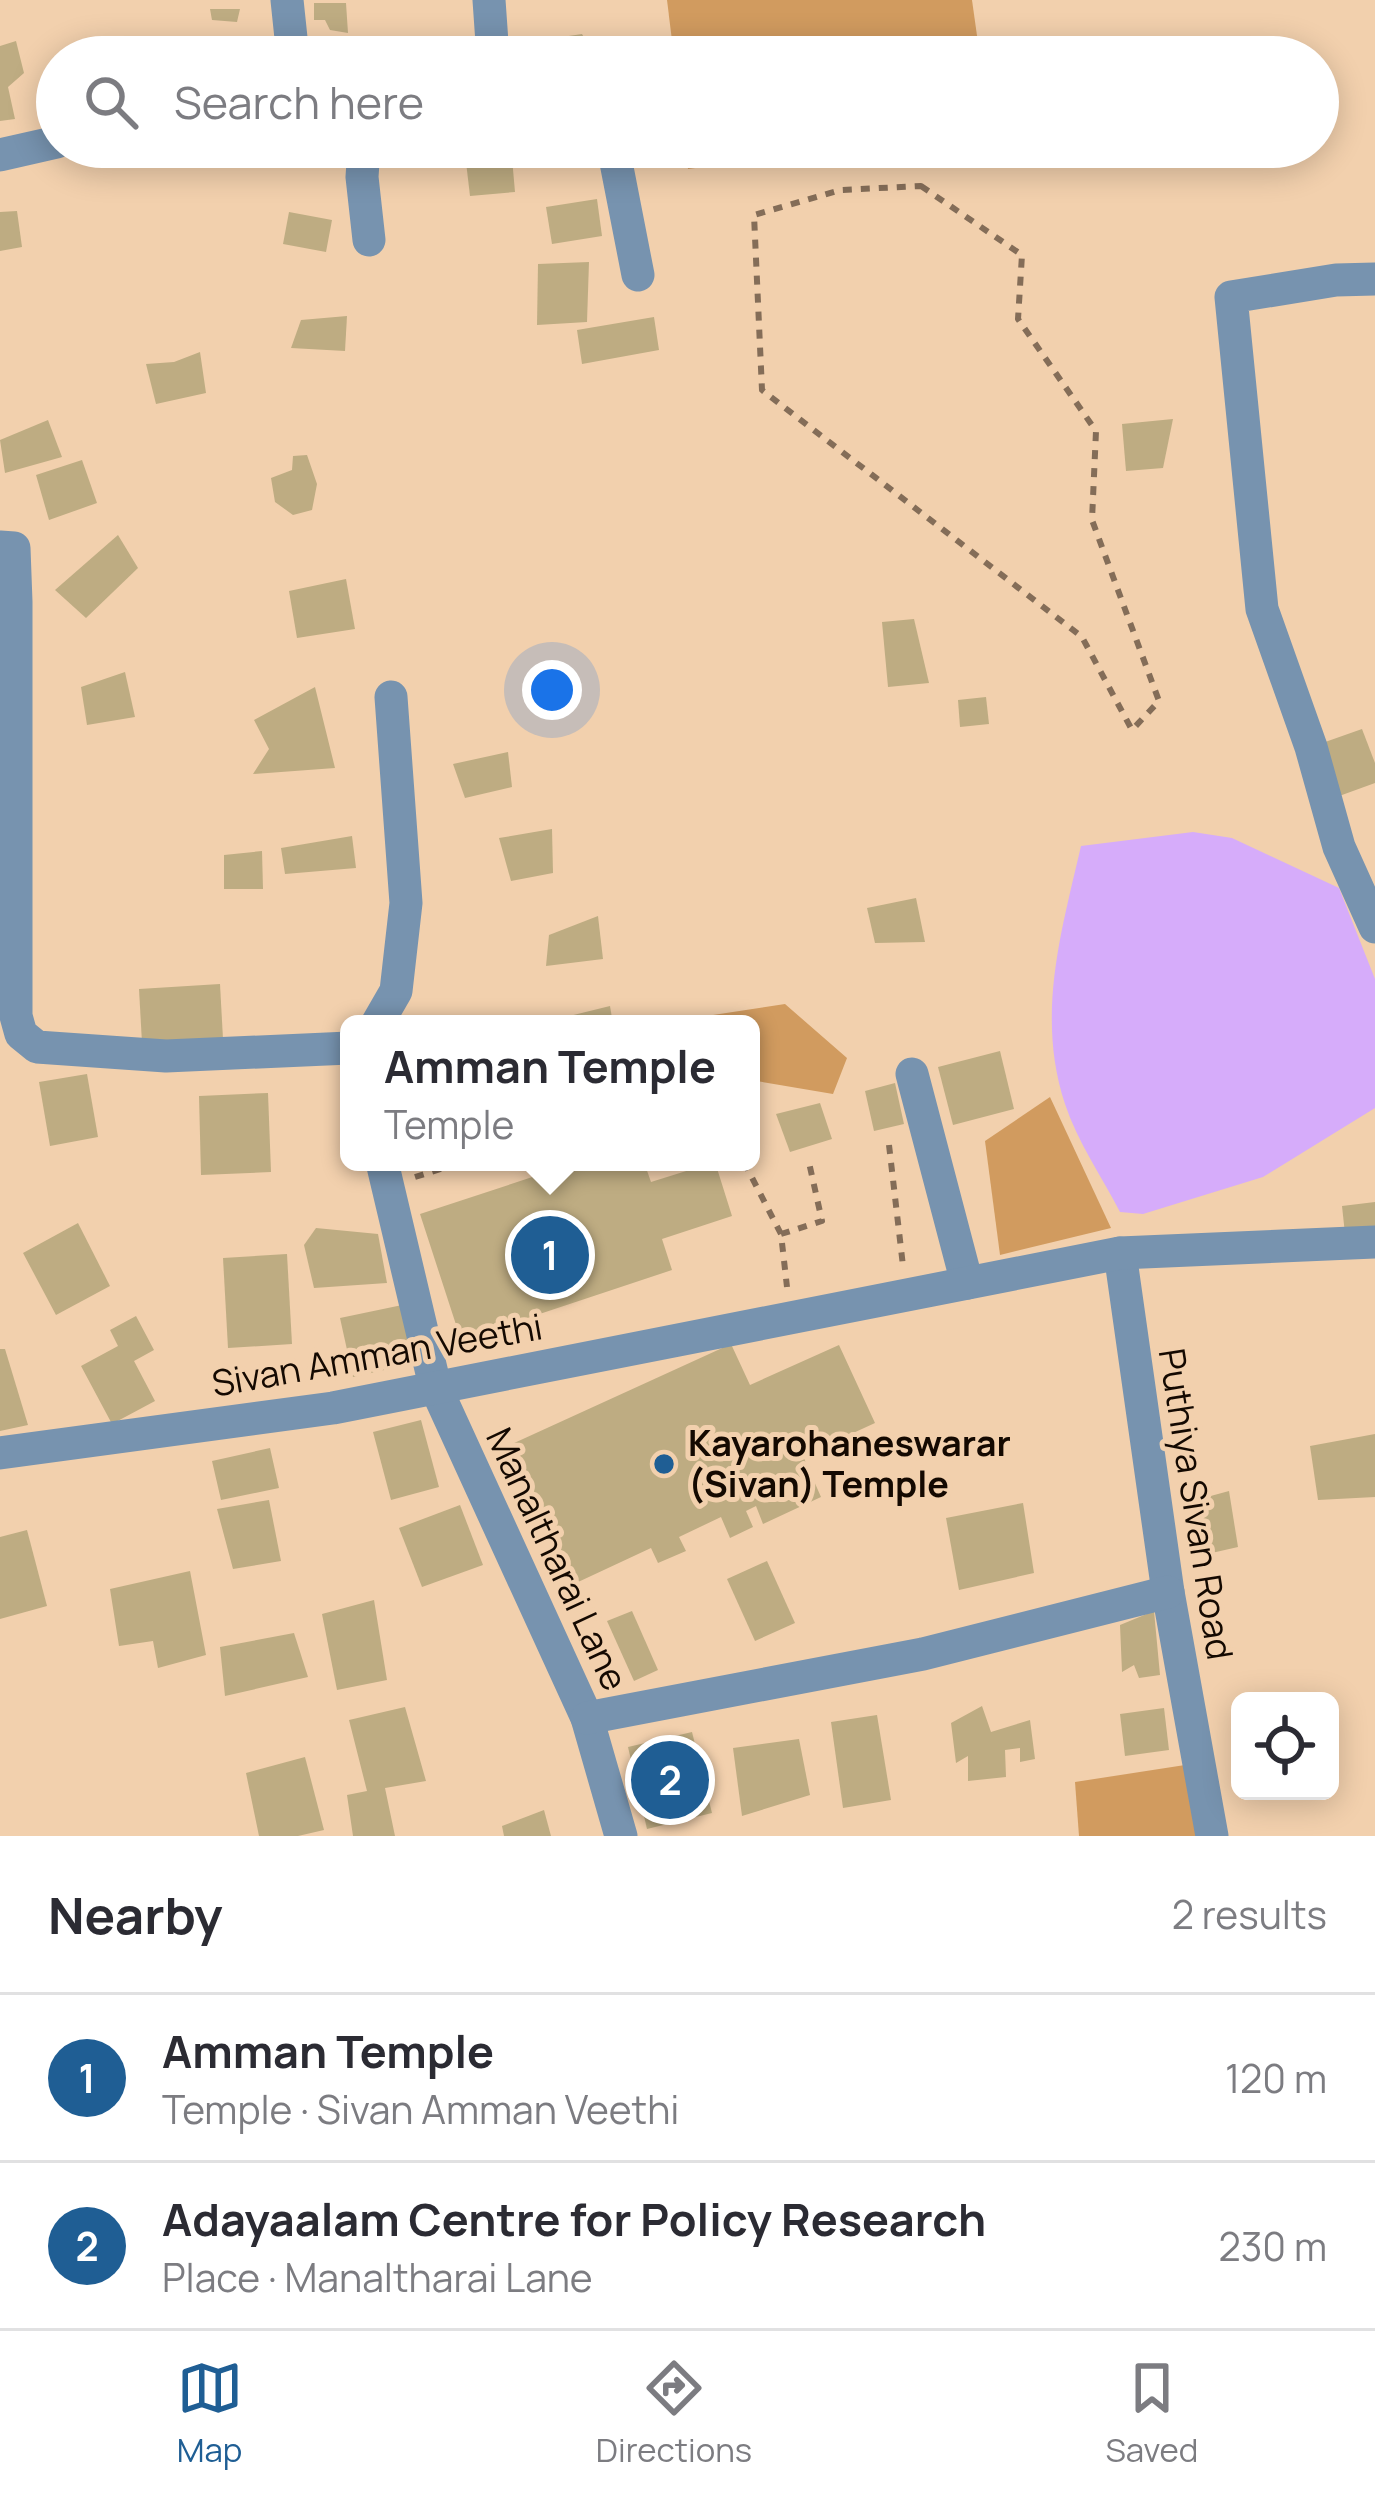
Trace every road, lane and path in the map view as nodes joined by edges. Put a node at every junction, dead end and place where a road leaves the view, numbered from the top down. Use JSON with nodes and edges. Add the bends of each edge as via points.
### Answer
{"nodes":[{"id":1,"x":287,"y":0,"type":"edge"},
{"id":2,"x":489,"y":0,"type":"edge"},
{"id":3,"x":291,"y":36,"type":"edge"},
{"id":4,"x":492,"y":36,"type":"edge"},
{"id":5,"x":36,"y":147,"type":"edge"},
{"id":6,"x":0,"y":155,"type":"edge"},
{"id":7,"x":363,"y":168,"type":"edge"},
{"id":8,"x":617,"y":168,"type":"edge"},
{"id":9,"x":370,"y":240,"type":"dead end"},
{"id":10,"x":638,"y":274,"type":"dead end"},
{"id":11,"x":1375,"y":279,"type":"edge"},
{"id":12,"x":762,"y":390,"type":"joint"},
{"id":13,"x":0,"y":547,"type":"edge"},
{"id":14,"x":392,"y":697,"type":"dead end"},
{"id":15,"x":1375,"y":926,"type":"edge"},
{"id":16,"x":381,"y":1015,"type":"edge"},
{"id":17,"x":340,"y":1048,"type":"edge"},
{"id":18,"x":912,"y":1074,"type":"dead end"},
{"id":19,"x":889,"y":1145,"type":"dead end"},
{"id":20,"x":808,"y":1158,"type":"dead end"},
{"id":21,"x":749,"y":1171,"type":"edge"},
{"id":22,"x":384,"y":1173,"type":"edge"},
{"id":23,"x":781,"y":1234,"type":"junction"},
{"id":24,"x":1375,"y":1242,"type":"edge"},
{"id":25,"x":1120,"y":1253,"type":"junction"},
{"id":26,"x":967,"y":1283,"type":"junction"},
{"id":27,"x":907,"y":1295,"type":"junction"},
{"id":28,"x":790,"y":1318,"type":"junction"},
{"id":29,"x":435,"y":1387,"type":"junction"},
{"id":30,"x":0,"y":1453,"type":"edge"},
{"id":31,"x":1168,"y":1592,"type":"junction"},
{"id":32,"x":587,"y":1718,"type":"junction"},
{"id":33,"x":621,"y":1836,"type":"edge"},
{"id":34,"x":1212,"y":1836,"type":"edge"}],
"edges":[{"from":1,"to":3,"type":"street"},
{"from":2,"to":4,"type":"street"},
{"from":5,"to":6,"type":"street"},
{"from":7,"to":9,"type":"street"},
{"from":8,"to":10,"type":"street"},
{"from":11,"to":15,"type":"street","via":[[1232,297],[1262,609],[1339,847]]},
{"from":12,"to":12,"type":"path","via":[[1082,637],[1132,730],[1159,701],[1092,520],[1096,431],[1018,319],[1022,255],[920,186],[841,190],[754,215]]},
{"from":13,"to":17,"type":"street","via":[[14,548],[16,584],[21,1034],[37,1047],[166,1056]]},
{"from":14,"to":16,"type":"street","via":[[406,903],[396,991]]},
{"from":18,"to":26,"type":"street"},
{"from":19,"to":27,"type":"path"},
{"from":20,"to":23,"type":"path","via":[[822,1221]]},
{"from":21,"to":23,"type":"path"},
{"from":22,"to":29,"type":"street","name":"Manaltharai Lane"},
{"from":23,"to":28,"type":"path"},
{"from":24,"to":25,"type":"street","name":"Sivan Amman Veethi"},
{"from":25,"to":26,"type":"street","name":"Sivan Amman Veethi"},
{"from":25,"to":31,"type":"street","name":"Puthiya Sivan Road"},
{"from":26,"to":27,"type":"street","name":"Sivan Amman Veethi"},
{"from":27,"to":28,"type":"street","name":"Sivan Amman Veethi"},
{"from":28,"to":29,"type":"street","name":"Sivan Amman Veethi"},
{"from":29,"to":30,"type":"street","name":"Sivan Amman Veethi"},
{"from":29,"to":32,"type":"street","name":"Manaltharai Lane"},
{"from":31,"to":32,"type":"street","via":[[923,1654]]},
{"from":31,"to":34,"type":"street","name":"Puthiya Sivan Road"},
{"from":32,"to":33,"type":"street","name":"Manaltharai Lane"}]}
